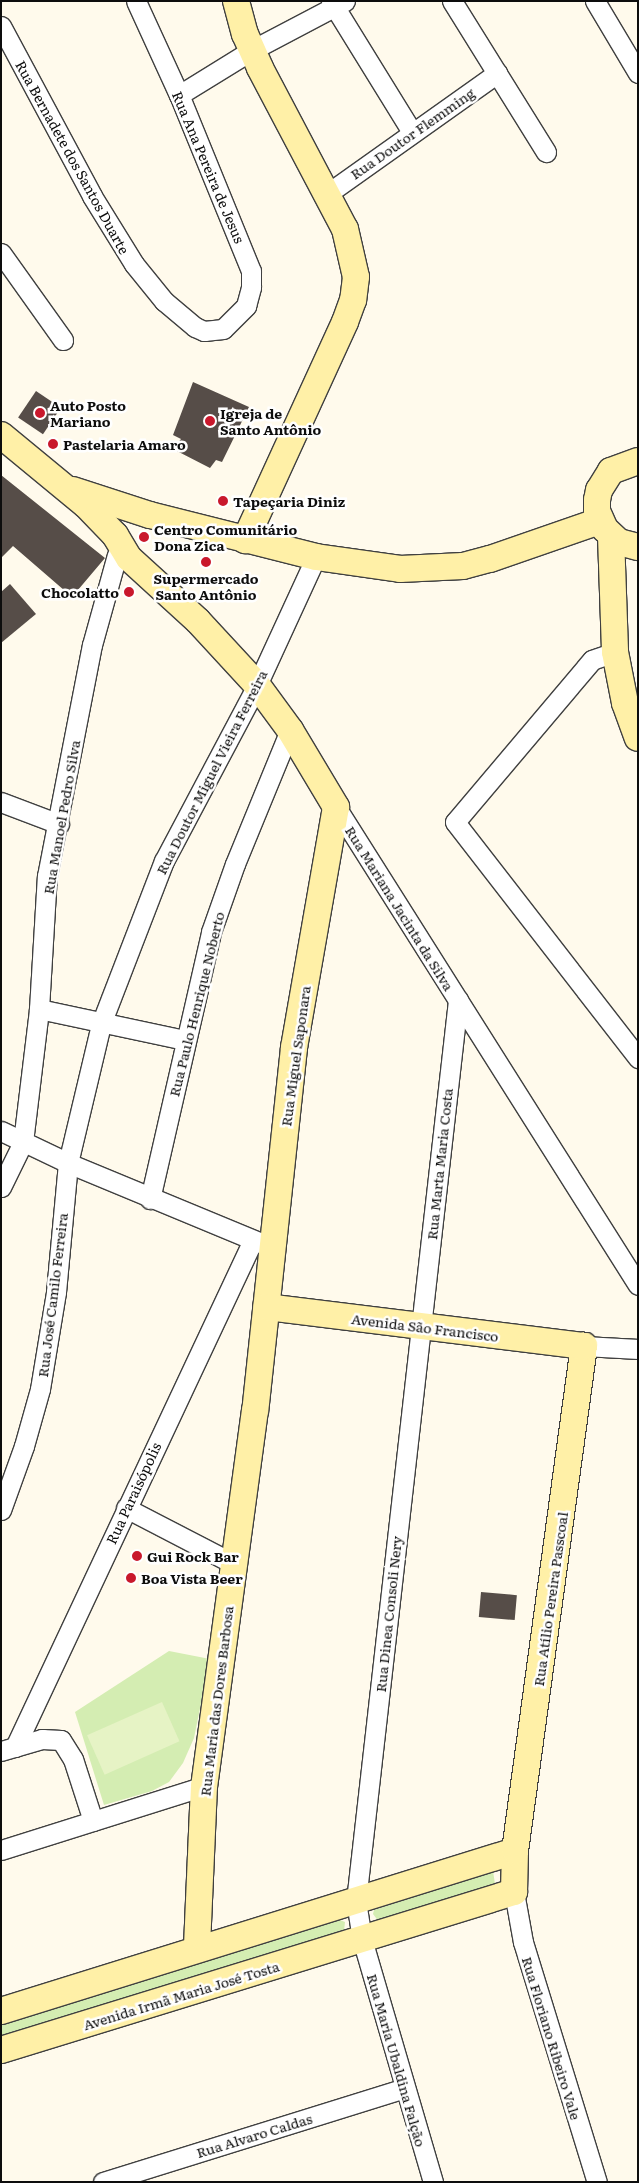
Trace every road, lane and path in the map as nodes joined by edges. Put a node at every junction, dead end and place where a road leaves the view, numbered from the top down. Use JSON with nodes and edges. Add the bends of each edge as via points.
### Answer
{"nodes":[{"id":1,"x":136,"y":1,"type":"edge"},
{"id":2,"x":236,"y":1,"type":"edge"},
{"id":3,"x":452,"y":1,"type":"edge"},
{"id":4,"x":595,"y":1,"type":"edge"},
{"id":5,"x":337,"y":3,"type":"edge"},
{"id":6,"x":1,"y":26,"type":"edge"},
{"id":7,"x":252,"y":50,"type":"junction"},
{"id":8,"x":497,"y":73,"type":"junction"},
{"id":9,"x":638,"y":73,"type":"edge"},
{"id":10,"x":179,"y":95,"type":"junction"},
{"id":11,"x":412,"y":132,"type":"junction"},
{"id":12,"x":546,"y":152,"type":"dead end"},
{"id":13,"x":327,"y":194,"type":"junction"},
{"id":14,"x":1,"y":253,"type":"edge"},
{"id":15,"x":223,"y":329,"type":"joint"},
{"id":16,"x":63,"y":340,"type":"dead end"},
{"id":17,"x":6,"y":449,"type":"edge"},
{"id":18,"x":638,"y":461,"type":"edge"},
{"id":19,"x":63,"y":494,"type":"junction"},
{"id":20,"x":150,"y":515,"type":"junction"},
{"id":21,"x":606,"y":529,"type":"junction"},
{"id":22,"x":121,"y":540,"type":"junction"},
{"id":23,"x":245,"y":540,"type":"junction"},
{"id":24,"x":638,"y":547,"type":"edge"},
{"id":25,"x":316,"y":557,"type":"junction"},
{"id":26,"x":615,"y":652,"type":"junction"},
{"id":27,"x":257,"y":685,"type":"junction"},
{"id":28,"x":290,"y":730,"type":"junction"},
{"id":29,"x":638,"y":738,"type":"edge"},
{"id":30,"x":1,"y":802,"type":"edge"},
{"id":31,"x":336,"y":807,"type":"junction"},
{"id":32,"x":59,"y":824,"type":"junction"},
{"id":33,"x":458,"y":1000,"type":"junction"},
{"id":34,"x":39,"y":1009,"type":"junction"},
{"id":35,"x":101,"y":1024,"type":"junction"},
{"id":36,"x":186,"y":1040,"type":"junction"},
{"id":37,"x":638,"y":1058,"type":"edge"},
{"id":38,"x":1,"y":1131,"type":"edge"},
{"id":39,"x":23,"y":1142,"type":"junction"},
{"id":40,"x":68,"y":1164,"type":"junction"},
{"id":41,"x":1,"y":1187,"type":"edge"},
{"id":42,"x":150,"y":1199,"type":"junction"},
{"id":43,"x":262,"y":1244,"type":"junction"},
{"id":44,"x":638,"y":1285,"type":"edge"},
{"id":45,"x":266,"y":1307,"type":"junction"},
{"id":46,"x":421,"y":1327,"type":"junction"},
{"id":47,"x":584,"y":1346,"type":"junction"},
{"id":48,"x":638,"y":1349,"type":"edge"},
{"id":49,"x":126,"y":1508,"type":"junction"},
{"id":50,"x":1,"y":1510,"type":"edge"},
{"id":51,"x":234,"y":1564,"type":"junction"},
{"id":52,"x":8,"y":1749,"type":"edge"},
{"id":53,"x":204,"y":1786,"type":"junction"},
{"id":54,"x":93,"y":1821,"type":"junction"},
{"id":55,"x":1,"y":1850,"type":"edge"},
{"id":56,"x":515,"y":1851,"type":"junction"},
{"id":57,"x":514,"y":1892,"type":"junction"},
{"id":58,"x":356,"y":1901,"type":"junction"},
{"id":59,"x":362,"y":1939,"type":"junction"},
{"id":60,"x":197,"y":1948,"type":"junction"},
{"id":61,"x":1,"y":2011,"type":"edge"},
{"id":62,"x":1,"y":2050,"type":"edge"},
{"id":63,"x":405,"y":2088,"type":"junction"},
{"id":64,"x":103,"y":2182,"type":"edge"},
{"id":65,"x":433,"y":2182,"type":"edge"},
{"id":66,"x":597,"y":2182,"type":"edge"}],
"edges":[{"from":1,"to":10,"type":"street","name":"Rua Ana Pereira de Jesus"},
{"from":2,"to":7,"type":"street"},
{"from":3,"to":8,"type":"street"},
{"from":4,"to":9,"type":"street"},
{"from":5,"to":7,"type":"street"},
{"from":5,"to":11,"type":"street"},
{"from":6,"to":15,"type":"street","name":"Rua Bernadete dos Santos Duarte","via":[[92,196],[134,264],[164,301],[195,327],[204,331]]},
{"from":7,"to":10,"type":"street"},
{"from":7,"to":13,"type":"street"},
{"from":8,"to":11,"type":"street","name":"Rua Doutor Flemming"},
{"from":8,"to":12,"type":"street"},
{"from":10,"to":15,"type":"street","name":"Rua Ana Pereira de Jesus","via":[[251,271],[246,306]]},
{"from":11,"to":13,"type":"street","name":"Rua Doutor Flemming"},
{"from":13,"to":23,"type":"street","via":[[354,257],[354,300]]},
{"from":14,"to":16,"type":"street"},
{"from":17,"to":19,"type":"street","name":"Rua Mariana Jacinta da Silva"},
{"from":18,"to":21,"type":"street","via":[[620,466],[604,480],[597,500]]},
{"from":19,"to":20,"type":"street"},
{"from":19,"to":22,"type":"street","name":"Rua Mariana Jacinta da Silva"},
{"from":19,"to":22,"type":"street","name":"Rua Mariana Jacinta da Silva","via":[[86,505]]},
{"from":20,"to":22,"type":"street"},
{"from":20,"to":23,"type":"street"},
{"from":21,"to":24,"type":"street"},
{"from":21,"to":25,"type":"street","via":[[463,566],[400,569]]},
{"from":21,"to":26,"type":"street"},
{"from":22,"to":27,"type":"street","name":"Rua Mariana Jacinta da Silva"},
{"from":22,"to":32,"type":"street","name":"Rua Manoel Pedro Silva","via":[[92,645]]},
{"from":23,"to":25,"type":"street"},
{"from":25,"to":27,"type":"street","name":"Rua Doutor Miguel Vieira Ferreira"},
{"from":26,"to":29,"type":"street","via":[[625,703]]},
{"from":26,"to":37,"type":"street","via":[[592,660],[455,822]]},
{"from":27,"to":28,"type":"street","name":"Rua Mariana Jacinta da Silva"},
{"from":27,"to":35,"type":"street","name":"Rua Doutor Miguel Vieira Ferreira","via":[[164,862]]},
{"from":28,"to":31,"type":"street","name":"Rua Mariana Jacinta da Silva"},
{"from":28,"to":36,"type":"street","name":"Rua Paulo Henrique Noberto","via":[[211,932]]},
{"from":30,"to":32,"type":"street"},
{"from":31,"to":33,"type":"street","name":"Rua Mariana Jacinta da Silva"},
{"from":31,"to":43,"type":"street","name":"Rua Miguel Saponara"},
{"from":32,"to":34,"type":"street","name":"Rua Manoel Pedro Silva","via":[[47,876]]},
{"from":33,"to":44,"type":"street","name":"Rua Mariana Jacinta da Silva"},
{"from":33,"to":46,"type":"street","name":"Rua Marta Maria Costa"},
{"from":34,"to":35,"type":"street"},
{"from":34,"to":39,"type":"street","name":"Rua Manoel Pedro Silva"},
{"from":35,"to":36,"type":"street"},
{"from":35,"to":40,"type":"street","name":"Rua Doutor Miguel Vieira Ferreira"},
{"from":36,"to":42,"type":"street","name":"Rua Paulo Henrique Noberto"},
{"from":38,"to":39,"type":"street"},
{"from":39,"to":40,"type":"street"},
{"from":39,"to":41,"type":"street","name":"Rua Manoel Pedro Silva"},
{"from":40,"to":42,"type":"street"},
{"from":40,"to":50,"type":"street","name":"Rua José Camilo Ferreira","via":[[56,1292],[40,1389]]},
{"from":42,"to":43,"type":"street"},
{"from":43,"to":45,"type":"street","name":"Rua Miguel Saponara"},
{"from":43,"to":49,"type":"street","name":"Rua Paraisópolis"},
{"from":45,"to":46,"type":"street","name":"Avenida São Francisco"},
{"from":45,"to":51,"type":"street","name":"Rua Maria das Dores Barbosa"},
{"from":46,"to":47,"type":"street","name":"Avenida São Francisco"},
{"from":46,"to":58,"type":"street","name":"Rua Dinea Consoli Nery"},
{"from":47,"to":48,"type":"street"},
{"from":47,"to":56,"type":"street","name":"Rua Atílio Pereira Passcoal"},
{"from":49,"to":51,"type":"street"},
{"from":49,"to":52,"type":"street","name":"Rua Paraisópolis"},
{"from":51,"to":53,"type":"street","name":"Rua Maria das Dores Barbosa"},
{"from":52,"to":54,"type":"street","via":[[42,1738],[61,1740],[73,1759]]},
{"from":53,"to":54,"type":"street"},
{"from":53,"to":60,"type":"street","name":"Rua Maria das Dores Barbosa"},
{"from":54,"to":55,"type":"street"},
{"from":56,"to":57,"type":"street"},
{"from":56,"to":58,"type":"street"},
{"from":57,"to":59,"type":"street","name":"Avenida Irmã Maria José Tosta"},
{"from":57,"to":66,"type":"street","name":"Rua Floriano Ribeiro Vale","via":[[523,1942]]},
{"from":58,"to":59,"type":"street"},
{"from":58,"to":60,"type":"street"},
{"from":59,"to":62,"type":"street","name":"Avenida Irmã Maria José Tosta"},
{"from":59,"to":63,"type":"street","name":"Rua Maria Ubaldina Falção"},
{"from":60,"to":61,"type":"street"},
{"from":63,"to":64,"type":"street","name":"Rua Alvaro Caldas"},
{"from":63,"to":65,"type":"street","name":"Rua Maria Ubaldina Falção"}]}
